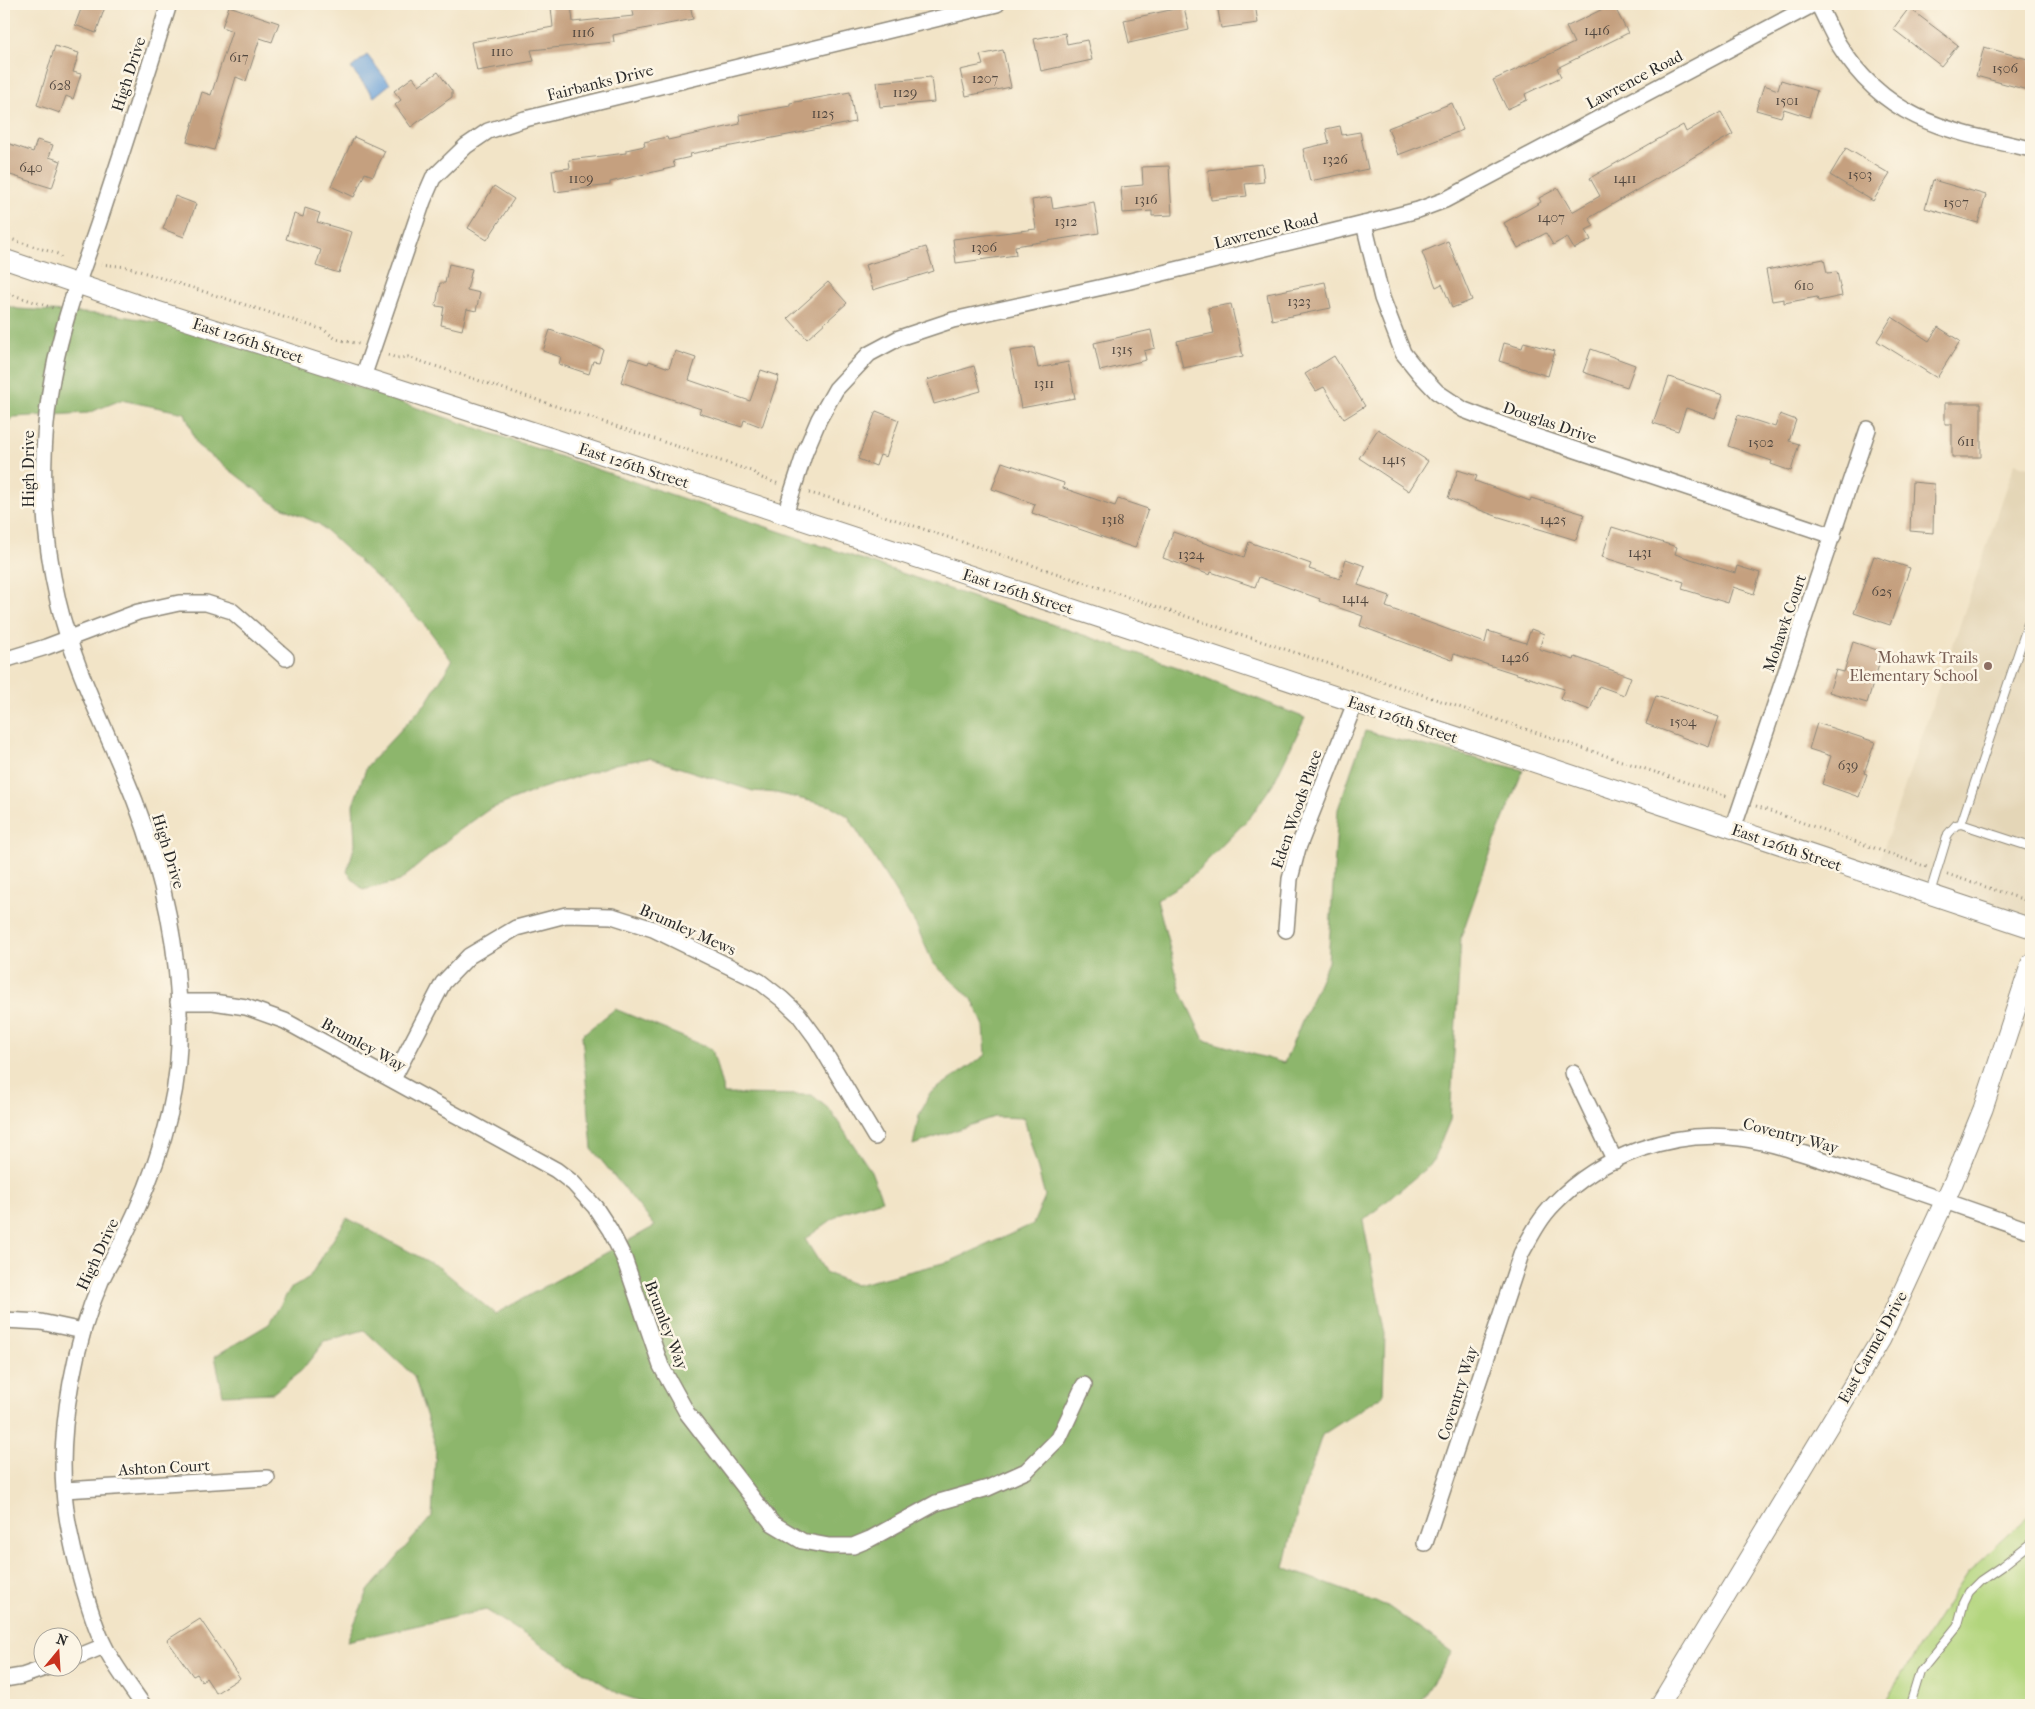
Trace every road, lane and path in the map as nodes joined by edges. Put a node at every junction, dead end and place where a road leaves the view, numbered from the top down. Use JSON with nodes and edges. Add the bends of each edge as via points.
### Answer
{"nodes":[{"id":1,"x":169,"y":4,"type":"edge"},
{"id":2,"x":997,"y":4,"type":"edge"},
{"id":3,"x":1814,"y":4,"type":"edge"},
{"id":4,"x":1818,"y":4,"type":"edge"},
{"id":5,"x":2031,"y":149,"type":"edge"},
{"id":6,"x":1364,"y":224,"type":"junction"},
{"id":7,"x":4,"y":237,"type":"edge"},
{"id":8,"x":4,"y":259,"type":"edge"},
{"id":9,"x":65,"y":262,"type":"dead end"},
{"id":10,"x":98,"y":264,"type":"dead end"},
{"id":11,"x":78,"y":284,"type":"junction"},
{"id":12,"x":4,"y":292,"type":"edge"},
{"id":13,"x":68,"y":312,"type":"junction"},
{"id":14,"x":372,"y":350,"type":"junction"},
{"id":15,"x":363,"y":377,"type":"junction"},
{"id":16,"x":1868,"y":429,"type":"dead end"},
{"id":17,"x":793,"y":488,"type":"junction"},
{"id":18,"x":785,"y":514,"type":"junction"},
{"id":19,"x":1833,"y":536,"type":"junction"},
{"id":20,"x":2031,"y":615,"type":"edge"},
{"id":21,"x":68,"y":638,"type":"junction"},
{"id":22,"x":286,"y":658,"type":"dead end"},
{"id":23,"x":4,"y":660,"type":"edge"},
{"id":24,"x":1354,"y":703,"type":"junction"},
{"id":25,"x":1742,"y":801,"type":"junction"},
{"id":26,"x":1961,"y":824,"type":"junction"},
{"id":27,"x":1733,"y":828,"type":"junction"},
{"id":28,"x":2031,"y":847,"type":"edge"},
{"id":29,"x":1937,"y":870,"type":"junction"},
{"id":30,"x":1929,"y":894,"type":"junction"},
{"id":31,"x":2031,"y":902,"type":"edge"},
{"id":32,"x":2031,"y":928,"type":"edge"},
{"id":33,"x":1286,"y":930,"type":"dead end"},
{"id":34,"x":2031,"y":963,"type":"edge"},
{"id":35,"x":178,"y":1002,"type":"junction"},
{"id":36,"x":1572,"y":1073,"type":"dead end"},
{"id":37,"x":393,"y":1079,"type":"junction"},
{"id":38,"x":875,"y":1137,"type":"dead end"},
{"id":39,"x":1615,"y":1161,"type":"junction"},
{"id":40,"x":1946,"y":1201,"type":"junction"},
{"id":41,"x":2031,"y":1231,"type":"edge"},
{"id":42,"x":4,"y":1320,"type":"edge"},
{"id":43,"x":82,"y":1332,"type":"junction"},
{"id":44,"x":1084,"y":1385,"type":"dead end"},
{"id":45,"x":267,"y":1478,"type":"dead end"},
{"id":46,"x":64,"y":1490,"type":"junction"},
{"id":47,"x":1425,"y":1543,"type":"dead end"},
{"id":48,"x":2031,"y":1543,"type":"edge"},
{"id":49,"x":104,"y":1646,"type":"junction"},
{"id":50,"x":82,"y":1655,"type":"edge"},
{"id":51,"x":32,"y":1673,"type":"edge"},
{"id":52,"x":4,"y":1679,"type":"edge"},
{"id":53,"x":143,"y":1705,"type":"edge"},
{"id":54,"x":1660,"y":1705,"type":"edge"},
{"id":55,"x":1910,"y":1705,"type":"edge"}],
"edges":[{"from":1,"to":11,"type":"street","name":"High Drive"},
{"from":2,"to":14,"type":"street","name":"Fairbanks Drive","via":[[620,94],[488,131],[466,146],[433,178]]},
{"from":3,"to":6,"type":"street","name":"Lawrence Road","via":[[1444,200]]},
{"from":4,"to":5,"type":"street","via":[[1840,45],[1862,75],[1890,101],[1916,117],[1950,131]]},
{"from":6,"to":17,"type":"street","name":"Lawrence Road","via":[[953,320],[898,338],[869,354],[836,389],[819,419]]},
{"from":6,"to":19,"type":"street","name":"Douglas Drive","via":[[1382,298],[1403,353],[1437,392],[1464,410]]},
{"from":7,"to":9,"type":"path","via":[[58,254]]},
{"from":8,"to":11,"type":"street","name":"East 126th Street"},
{"from":10,"to":14,"type":"path","via":[[136,270],[324,330],[336,339]]},
{"from":11,"to":13,"type":"street","name":"High Drive"},
{"from":11,"to":15,"type":"street","name":"East 126th Street"},
{"from":12,"to":13,"type":"path"},
{"from":13,"to":21,"type":"street","name":"High Drive","via":[[49,389],[44,435],[48,551]]},
{"from":14,"to":15,"type":"street","name":"Fairbanks Drive"},
{"from":14,"to":17,"type":"path","via":[[394,358],[405,356],[751,471]]},
{"from":15,"to":18,"type":"street","name":"East 126th Street"},
{"from":16,"to":19,"type":"street","name":"Mohawk Court"},
{"from":17,"to":18,"type":"street","name":"Lawrence Road"},
{"from":17,"to":25,"type":"path","via":[[980,546]]},
{"from":18,"to":24,"type":"street","name":"East 126th Street"},
{"from":19,"to":25,"type":"street","name":"Mohawk Court"},
{"from":20,"to":26,"type":"lane"},
{"from":21,"to":22,"type":"street","via":[[138,612],[179,603],[206,603],[232,611]]},
{"from":21,"to":23,"type":"street"},
{"from":21,"to":35,"type":"street","name":"High Drive","via":[[136,804],[165,897],[173,935]]},
{"from":24,"to":27,"type":"street","name":"East 126th Street"},
{"from":24,"to":33,"type":"street","name":"Eden Woods Place","via":[[1298,848],[1290,879]]},
{"from":25,"to":27,"type":"street","name":"Mohawk Court"},
{"from":25,"to":29,"type":"path"},
{"from":26,"to":28,"type":"lane"},
{"from":26,"to":29,"type":"lane","via":[[1948,834]]},
{"from":27,"to":30,"type":"street","name":"East 126th Street"},
{"from":29,"to":30,"type":"lane"},
{"from":29,"to":31,"type":"path"},
{"from":30,"to":32,"type":"street","name":"East 126th Street"},
{"from":34,"to":40,"type":"street","name":"East Carmel Drive","via":[[1983,1109]]},
{"from":35,"to":37,"type":"street","name":"Brumley Way","via":[[213,1002],[246,1007],[269,1015]]},
{"from":35,"to":43,"type":"street","name":"High Drive","via":[[176,1086],[163,1138],[148,1184],[102,1279]]},
{"from":36,"to":39,"type":"street"},
{"from":37,"to":38,"type":"street","name":"Brumley Mews","via":[[443,983],[469,956],[516,928],[566,915],[612,916],[653,929],[759,981],[782,999],[816,1038]]},
{"from":37,"to":44,"type":"street","name":"Brumley Way","via":[[573,1182],[595,1207],[624,1258],[661,1366],[687,1413],[772,1523],[802,1542],[853,1546],[936,1503],[988,1488],[1026,1471],[1059,1438]]},
{"from":39,"to":40,"type":"street","name":"Coventry Way","via":[[1642,1149],[1694,1136],[1740,1138],[1776,1146]]},
{"from":39,"to":47,"type":"street","name":"Coventry Way","via":[[1595,1172],[1554,1204],[1521,1254]]},
{"from":40,"to":41,"type":"street","name":"Coventry Way"},
{"from":40,"to":54,"type":"street","name":"East Carmel Drive","via":[[1881,1339]]},
{"from":42,"to":43,"type":"street","via":[[41,1322]]},
{"from":43,"to":46,"type":"street","name":"High Drive","via":[[64,1434]]},
{"from":45,"to":46,"type":"street","name":"Ashton Court"},
{"from":46,"to":49,"type":"street","name":"High Drive","via":[[72,1547],[89,1608]]},
{"from":48,"to":55,"type":"lane","via":[[1969,1592],[1958,1625],[1920,1672]]},
{"from":49,"to":50,"type":"street"},
{"from":49,"to":53,"type":"street","name":"High Drive"},
{"from":51,"to":52,"type":"street"}]}
